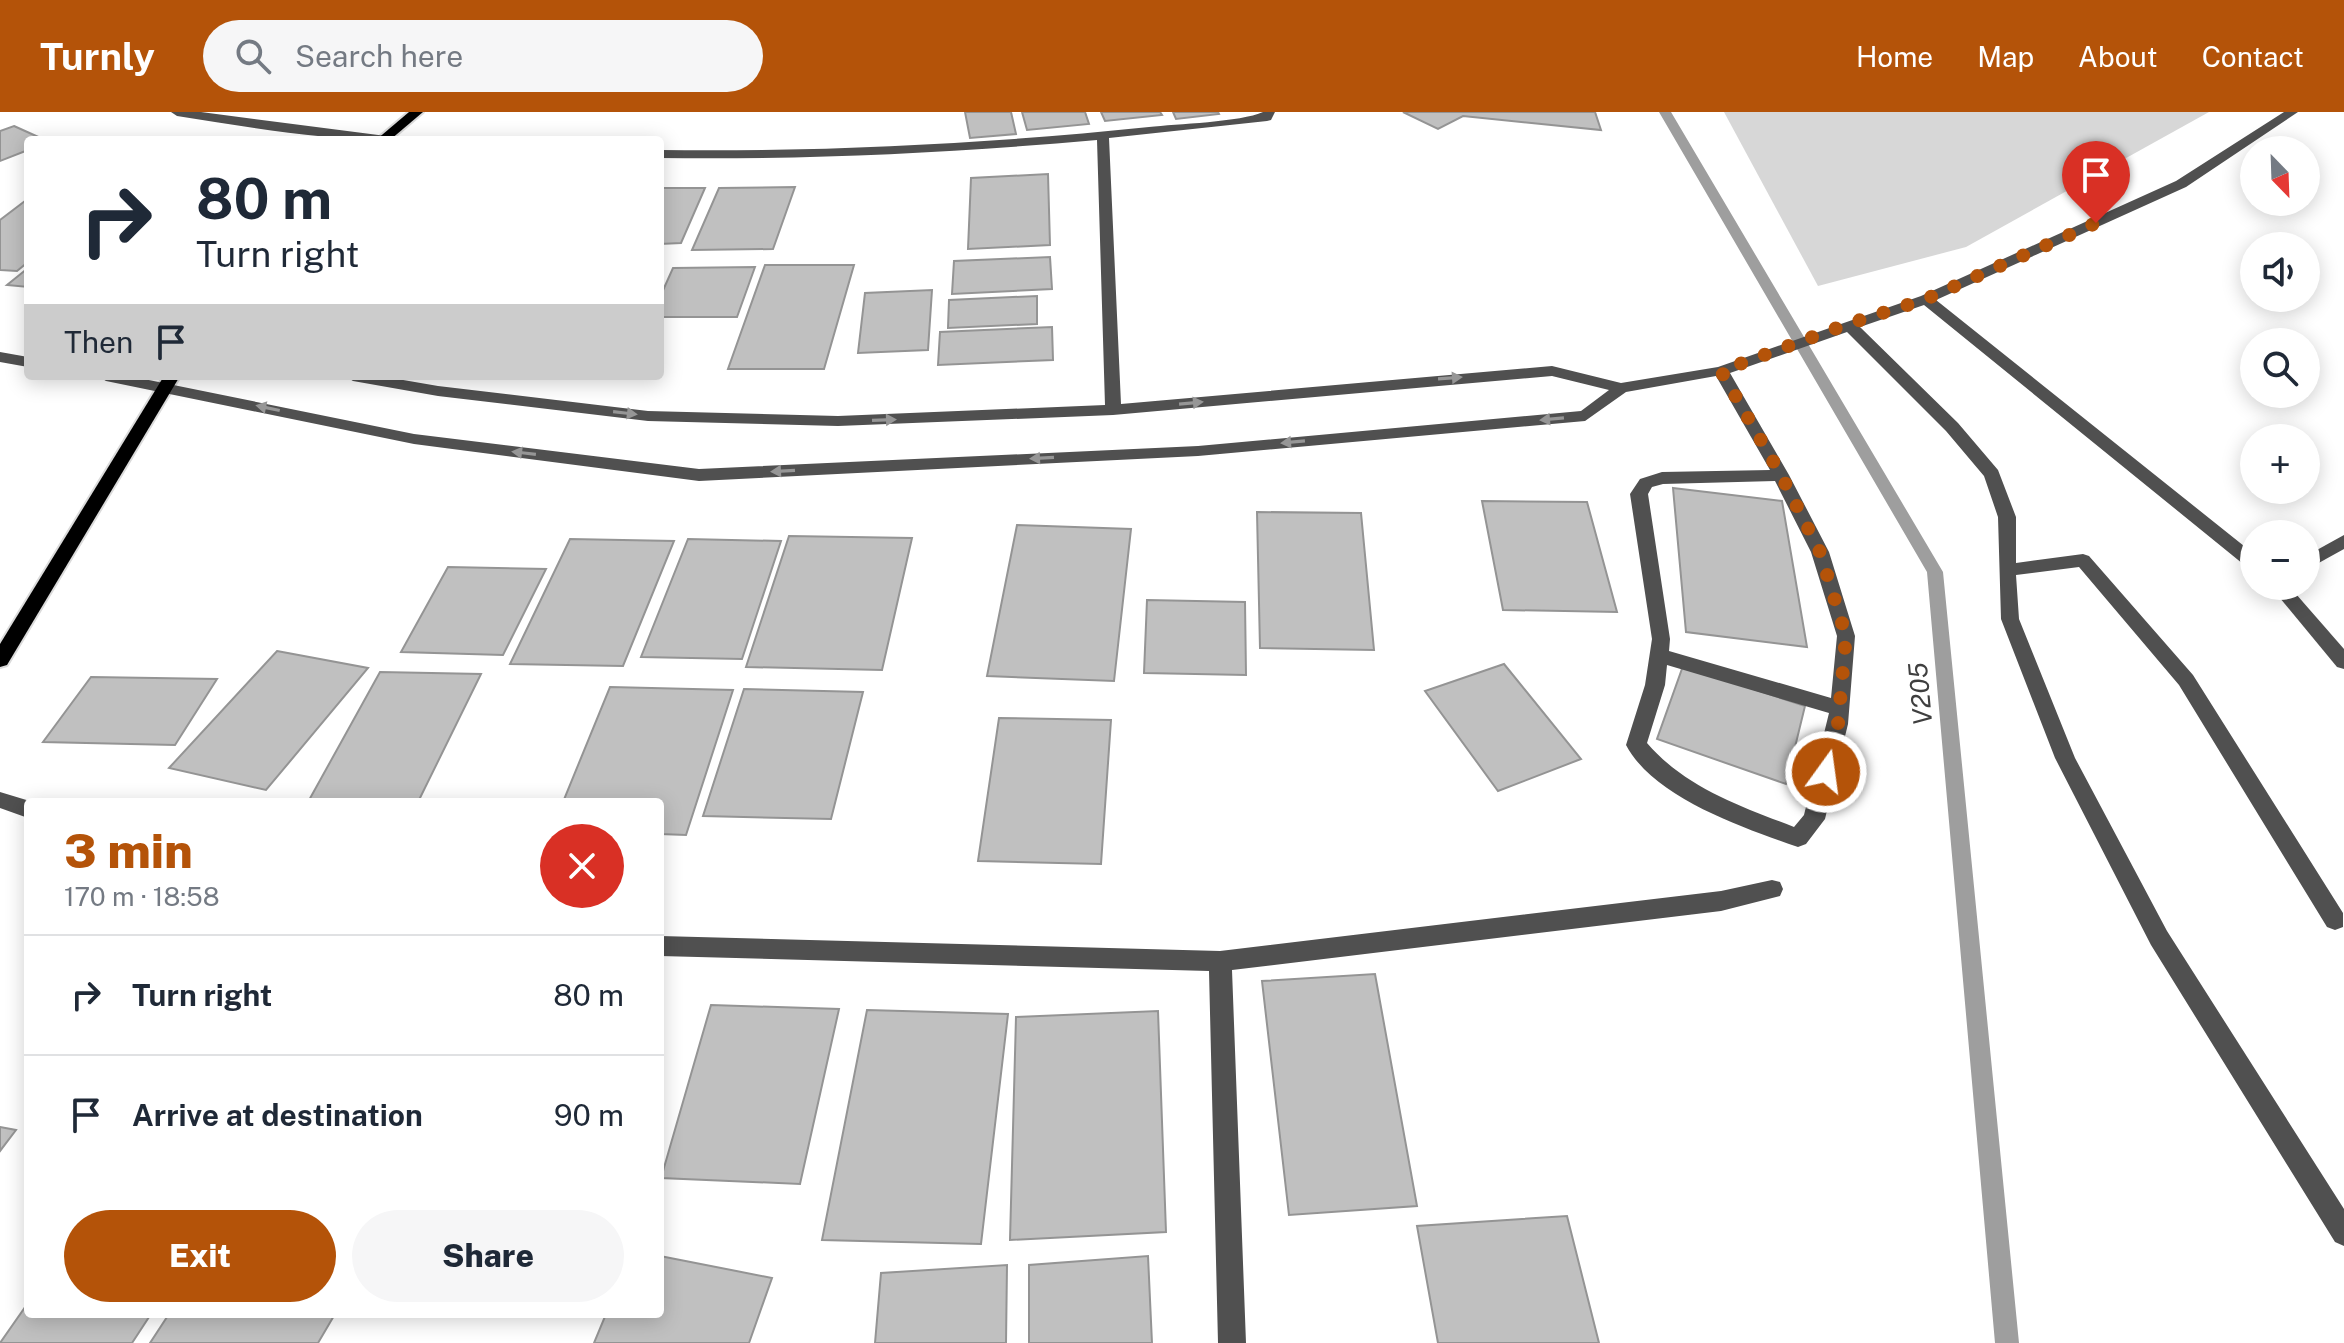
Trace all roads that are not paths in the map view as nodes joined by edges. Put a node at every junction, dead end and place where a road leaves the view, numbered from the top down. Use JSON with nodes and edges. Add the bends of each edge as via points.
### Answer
{"nodes":[{"id":1,"x":177,"y":112,"type":"edge"},
{"id":2,"x":417,"y":112,"type":"edge"},
{"id":3,"x":1269,"y":112,"type":"edge"},
{"id":4,"x":2292,"y":112,"type":"edge"},
{"id":5,"x":354,"y":136,"type":"edge"},
{"id":6,"x":388,"y":136,"type":"edge"},
{"id":7,"x":1103,"y":136,"type":"junction"},
{"id":8,"x":664,"y":154,"type":"edge"},
{"id":9,"x":1926,"y":299,"type":"junction"},
{"id":10,"x":1848,"y":324,"type":"junction"},
{"id":11,"x":0,"y":357,"type":"edge"},
{"id":12,"x":24,"y":361,"type":"edge"},
{"id":13,"x":1721,"y":371,"type":"junction"},
{"id":14,"x":376,"y":380,"type":"edge"},
{"id":15,"x":168,"y":381,"type":"edge"},
{"id":16,"x":1621,"y":388,"type":"junction"},
{"id":17,"x":1113,"y":410,"type":"junction"},
{"id":18,"x":1781,"y":475,"type":"junction"},
{"id":19,"x":2344,"y":541,"type":"edge"},
{"id":20,"x":2240,"y":553,"type":"edge"},
{"id":21,"x":2320,"y":556,"type":"edge"},
{"id":22,"x":2007,"y":570,"type":"junction"},
{"id":23,"x":2291,"y":600,"type":"edge"},
{"id":24,"x":1659,"y":655,"type":"junction"},
{"id":25,"x":0,"y":660,"type":"edge"},
{"id":26,"x":2344,"y":662,"type":"edge"},
{"id":27,"x":1838,"y":708,"type":"junction"},
{"id":28,"x":0,"y":800,"type":"edge"},
{"id":29,"x":24,"y":808,"type":"edge"},
{"id":30,"x":1772,"y":889,"type":"dead end"},
{"id":31,"x":2335,"y":920,"type":"dead end"},
{"id":32,"x":664,"y":946,"type":"edge"},
{"id":33,"x":1220,"y":961,"type":"junction"},
{"id":34,"x":2344,"y":1233,"type":"edge"},
{"id":35,"x":1232,"y":1343,"type":"edge"}],
"edges":[{"from":1,"to":5,"type":"street"},
{"from":2,"to":6,"type":"main road"},
{"from":3,"to":7,"type":"street","via":[[1267,117]]},
{"from":4,"to":9,"type":"street","via":[[2181,184]]},
{"from":7,"to":8,"type":"street","via":[[874,152]]},
{"from":7,"to":17,"type":"street"},
{"from":9,"to":10,"type":"street"},
{"from":9,"to":20,"type":"street"},
{"from":10,"to":13,"type":"street"},
{"from":10,"to":22,"type":"street","via":[[1992,474],[2007,517]]},
{"from":11,"to":12,"type":"street"},
{"from":13,"to":16,"type":"street"},
{"from":13,"to":18,"type":"street"},
{"from":14,"to":17,"type":"street","one_way":true,"via":[[648,416],[838,421]]},
{"from":16,"to":15,"type":"street","one_way":true,"via":[[1585,416],[1198,451],[699,475],[414,439]]},
{"from":15,"to":25,"type":"main road"},
{"from":17,"to":16,"type":"street","one_way":true,"via":[[1552,371]]},
{"from":18,"to":24,"type":"street","via":[[1662,478],[1646,483],[1639,494]]},
{"from":18,"to":27,"type":"street","via":[[1820,552],[1846,636]]},
{"from":19,"to":21,"type":"street"},
{"from":22,"to":31,"type":"street","via":[[2083,560],[2186,680]]},
{"from":22,"to":34,"type":"street","via":[[2010,619],[2065,758],[2159,938]]},
{"from":23,"to":26,"type":"street"},
{"from":24,"to":27,"type":"street"},
{"from":24,"to":27,"type":"street","via":[[1636,745],[1652,766],[1689,794],[1798,838],[1814,819]]},
{"from":28,"to":29,"type":"street"},
{"from":30,"to":33,"type":"street","via":[[1721,901]]},
{"from":32,"to":33,"type":"street"},
{"from":33,"to":35,"type":"street"}]}
